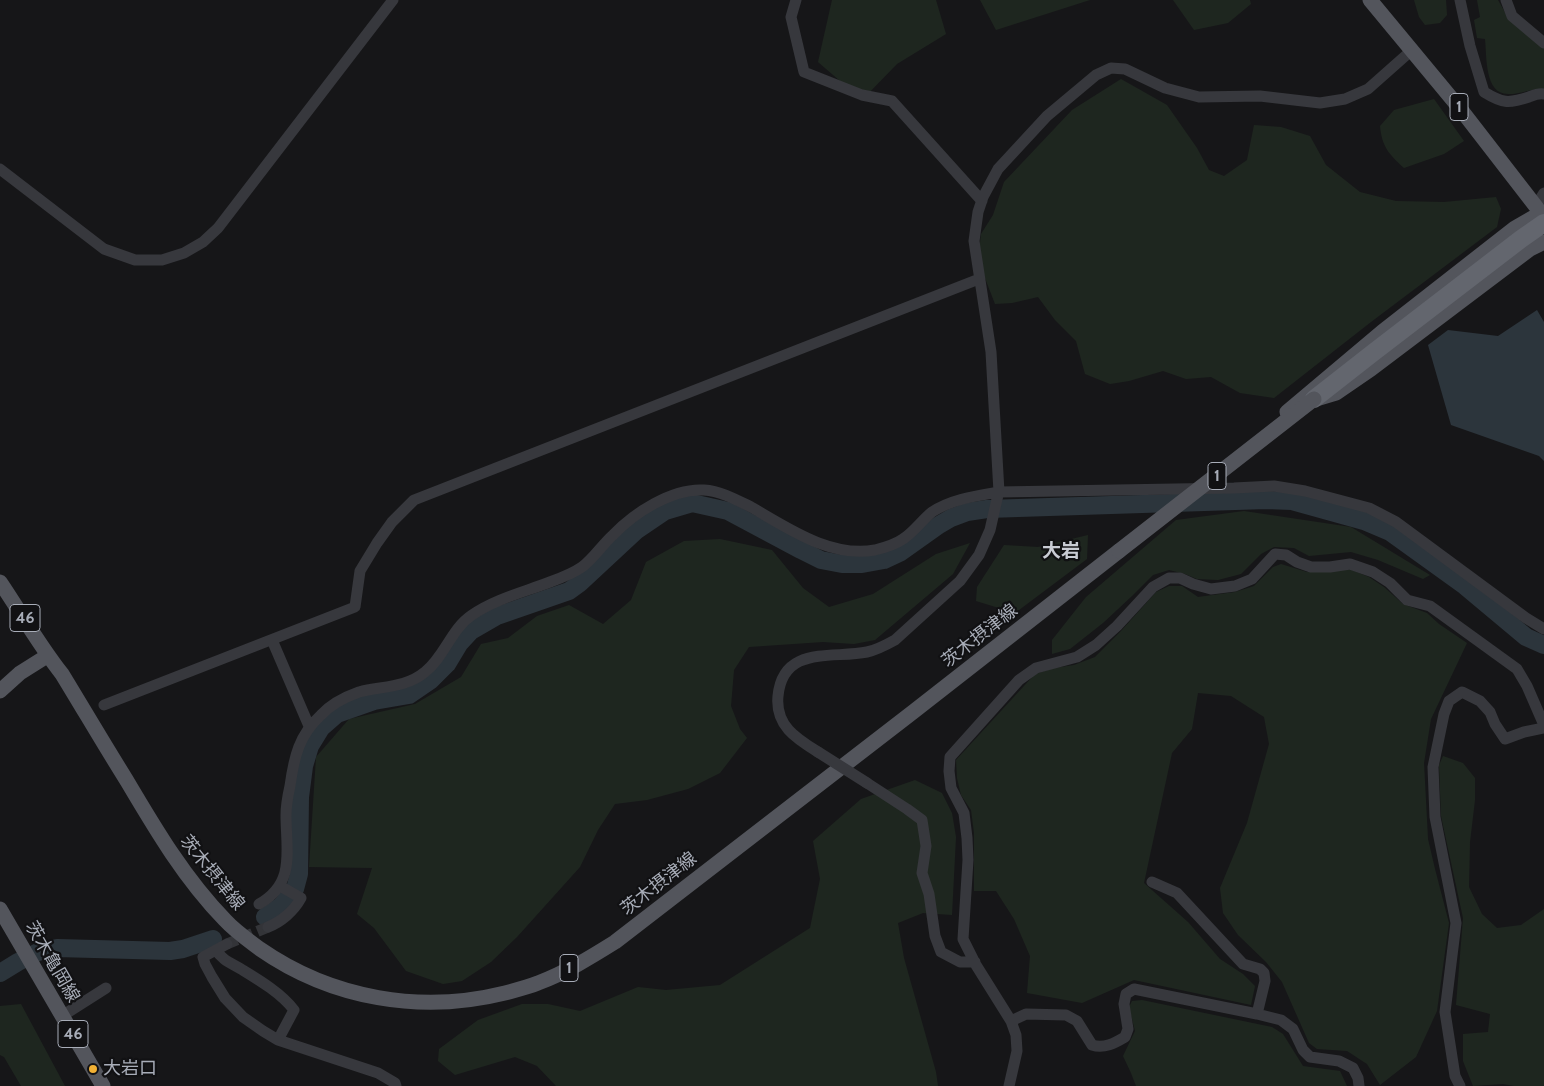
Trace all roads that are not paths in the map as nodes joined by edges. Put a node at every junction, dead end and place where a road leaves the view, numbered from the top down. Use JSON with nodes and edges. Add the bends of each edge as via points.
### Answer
{"nodes":[{"id":1,"x":393,"y":0,"type":"edge"},
{"id":2,"x":796,"y":0,"type":"edge"},
{"id":3,"x":1370,"y":0,"type":"edge"},
{"id":4,"x":1460,"y":0,"type":"edge"},
{"id":5,"x":1506,"y":0,"type":"edge"},
{"id":6,"x":1544,"y":43,"type":"edge"},
{"id":7,"x":1412,"y":50,"type":"junction"},
{"id":8,"x":1544,"y":94,"type":"edge"},
{"id":9,"x":0,"y":169,"type":"edge"},
{"id":10,"x":1544,"y":193,"type":"edge"},
{"id":11,"x":982,"y":201,"type":"junction"},
{"id":12,"x":1542,"y":214,"type":"edge"},
{"id":13,"x":1544,"y":242,"type":"edge"},
{"id":14,"x":979,"y":279,"type":"junction"},
{"id":15,"x":1389,"y":341,"type":"junction"},
{"id":16,"x":1314,"y":399,"type":"joint"},
{"id":17,"x":1234,"y":463,"type":"junction"},
{"id":18,"x":998,"y":495,"type":"junction"},
{"id":19,"x":0,"y":582,"type":"edge"},
{"id":20,"x":1544,"y":629,"type":"edge"},
{"id":21,"x":272,"y":640,"type":"junction"},
{"id":22,"x":47,"y":656,"type":"junction"},
{"id":23,"x":0,"y":691,"type":"edge"},
{"id":24,"x":104,"y":705,"type":"dead end"},
{"id":25,"x":309,"y":726,"type":"junction"},
{"id":26,"x":1544,"y":726,"type":"edge"},
{"id":27,"x":1152,"y":882,"type":"dead end"},
{"id":28,"x":282,"y":886,"type":"junction"},
{"id":29,"x":259,"y":904,"type":"dead end"},
{"id":30,"x":0,"y":909,"type":"edge"},
{"id":31,"x":268,"y":927,"type":"tunnel mouth"},
{"id":32,"x":227,"y":944,"type":"tunnel mouth"},
{"id":33,"x":216,"y":950,"type":"junction"},
{"id":34,"x":975,"y":962,"type":"junction"},
{"id":35,"x":106,"y":988,"type":"dead end"},
{"id":36,"x":1257,"y":1014,"type":"junction"},
{"id":37,"x":62,"y":1016,"type":"junction"},
{"id":38,"x":1011,"y":1021,"type":"junction"},
{"id":39,"x":278,"y":1040,"type":"junction"},
{"id":40,"x":103,"y":1086,"type":"edge"},
{"id":41,"x":396,"y":1086,"type":"edge"},
{"id":42,"x":1009,"y":1086,"type":"edge"},
{"id":43,"x":1359,"y":1086,"type":"edge"},
{"id":44,"x":1460,"y":1086,"type":"edge"}],
"edges":[{"from":1,"to":9,"type":"street","via":[[218,228],[184,254],[162,260],[135,260],[104,249]]},
{"from":2,"to":11,"type":"street","via":[[791,17],[804,72],[862,95],[892,102]]},
{"from":3,"to":7,"type":"main road","number":"1"},
{"from":4,"to":8,"type":"street","via":[[1484,92],[1499,101],[1516,101]]},
{"from":5,"to":6,"type":"street","via":[[1512,16]]},
{"from":7,"to":11,"type":"street","via":[[1368,89],[1345,99],[1320,104],[1260,96],[1199,97],[1166,88],[1125,68],[1111,68],[1096,75],[1047,116],[998,169]]},
{"from":7,"to":12,"type":"main road","number":"1"},
{"from":10,"to":12,"type":"street"},
{"from":11,"to":14,"type":"street","via":[[974,241]]},
{"from":12,"to":15,"type":"highway","via":[[1521,239]]},
{"from":12,"to":15,"type":"main road","via":[[1514,228]]},
{"from":13,"to":15,"type":"main road"},
{"from":14,"to":18,"type":"street","via":[[991,352]]},
{"from":14,"to":21,"type":"street","via":[[414,500],[376,543],[360,571],[355,607]]},
{"from":15,"to":16,"type":"highway"},
{"from":15,"to":17,"type":"main road","bridge":true,"via":[[1259,435]]},
{"from":16,"to":17,"type":"main road","name":"茨木摂津線","number":"1","bridge":true},
{"from":17,"to":22,"type":"main road","name":"茨木摂津線","number":"1","bridge":true,"via":[[615,942],[538,983],[470,1000],[397,1001],[350,992],[294,970],[250,942],[226,922],[180,867],[62,674]]},
{"from":18,"to":20,"type":"street","via":[[1274,486],[1305,491],[1369,508],[1396,522]]},
{"from":18,"to":25,"type":"street","via":[[965,498],[933,512],[902,539],[877,550],[854,552],[832,548],[805,537],[716,492],[687,491],[670,496],[629,520],[583,566],[470,616],[424,673],[404,684],[345,698]]},
{"from":18,"to":34,"type":"street","bridge":true,"via":[[990,530],[960,581],[885,646],[869,652],[805,658],[790,668],[782,679],[778,702],[780,715],[795,737],[922,820],[926,846],[922,873],[929,894],[935,936],[941,952],[960,962]]},
{"from":19,"to":22,"type":"main road","number":"46"},
{"from":21,"to":24,"type":"street"},
{"from":21,"to":25,"type":"street"},
{"from":22,"to":23,"type":"main road","number":"46"},
{"from":25,"to":28,"type":"street","via":[[293,759],[286,813],[287,869]]},
{"from":26,"to":34,"type":"street","via":[[1517,669],[1430,606],[1407,600],[1374,572],[1350,564],[1311,567],[1286,555],[1275,554],[1252,579],[1235,586],[1211,589],[1180,578],[1169,578],[1153,587],[1096,645],[1077,657],[1036,668],[1019,680],[950,757],[950,788],[964,813],[967,838],[963,939]]},
{"from":26,"to":44,"type":"street","via":[[1506,739],[1480,701],[1462,692],[1449,701],[1444,714],[1433,777],[1435,817],[1456,923],[1445,1012],[1455,1076]]},
{"from":27,"to":36,"type":"street","via":[[1177,892],[1243,964],[1264,973]]},
{"from":28,"to":29,"type":"street"},
{"from":28,"to":31,"type":"street","via":[[302,898],[277,923]]},
{"from":30,"to":37,"type":"main road","name":"茨木亀岡線","number":"46"},
{"from":32,"to":33,"type":"street"},
{"from":33,"to":39,"type":"street","via":[[203,958],[225,998],[243,1017]]},
{"from":33,"to":39,"type":"street","via":[[221,958],[286,999],[294,1010]]},
{"from":34,"to":38,"type":"street"},
{"from":35,"to":37,"type":"street"},
{"from":36,"to":38,"type":"street","via":[[1134,989],[1126,994],[1124,1004],[1128,1029],[1125,1037],[1099,1048],[1092,1045],[1077,1021],[1066,1015],[1026,1014]]},
{"from":36,"to":43,"type":"street","via":[[1281,1020],[1293,1029],[1310,1057],[1339,1061],[1353,1068]]},
{"from":37,"to":40,"type":"main road","name":"茨木亀岡線","number":"46"},
{"from":38,"to":42,"type":"street","via":[[1016,1035],[1016,1051]]},
{"from":39,"to":41,"type":"street","via":[[378,1073]]}]}
